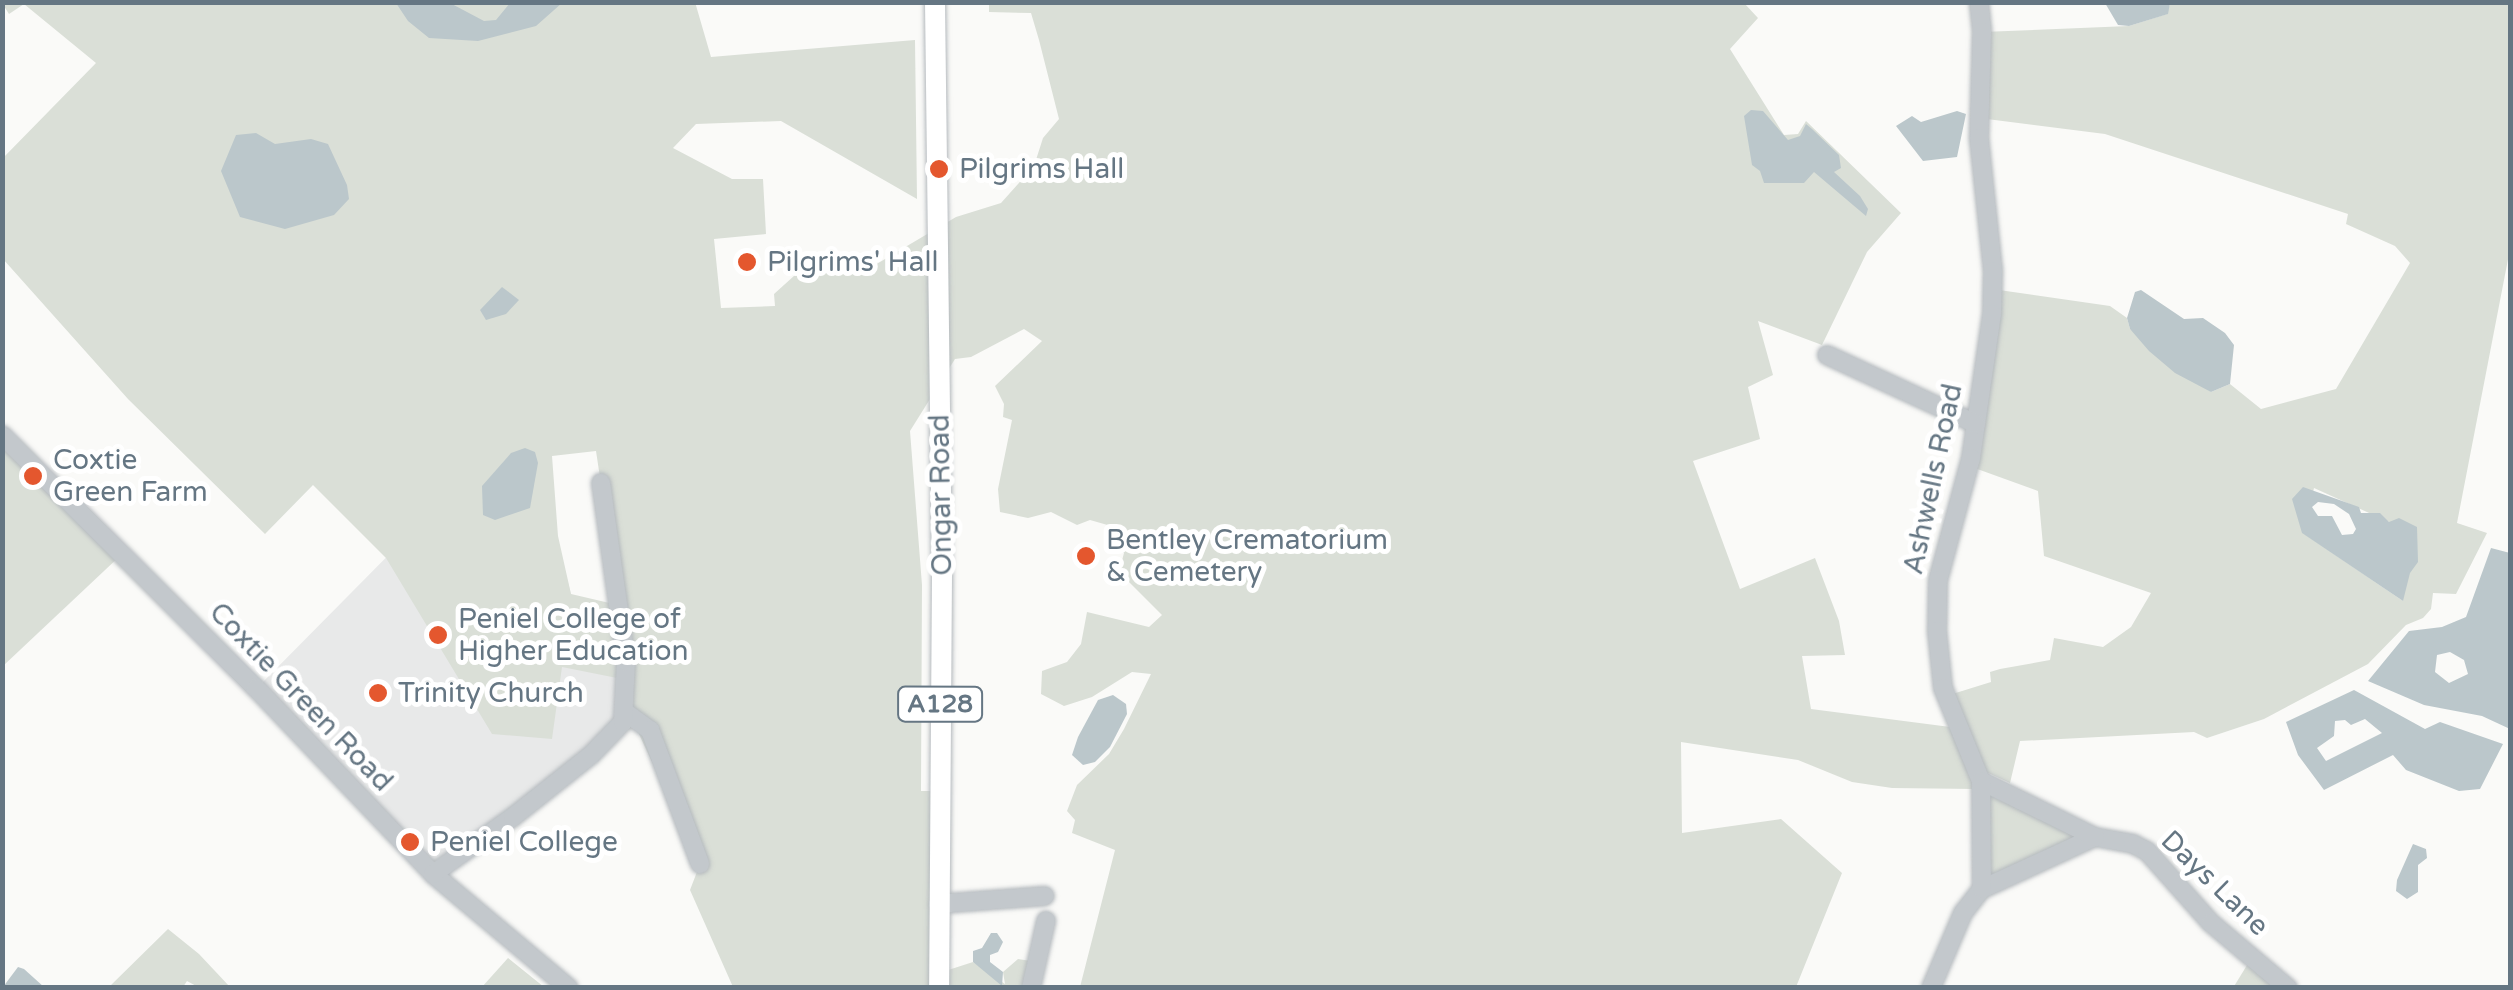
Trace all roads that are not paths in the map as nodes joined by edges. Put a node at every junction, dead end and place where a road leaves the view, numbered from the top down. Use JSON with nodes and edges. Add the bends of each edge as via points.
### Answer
{"nodes":[{"id":1,"x":934,"y":2,"type":"edge"},
{"id":2,"x":1979,"y":2,"type":"edge"},
{"id":3,"x":1827,"y":354,"type":"dead end"},
{"id":4,"x":1976,"y":424,"type":"junction"},
{"id":5,"x":2,"y":435,"type":"edge"},
{"id":6,"x":601,"y":483,"type":"dead end"},
{"id":7,"x":624,"y":712,"type":"junction"},
{"id":8,"x":1980,"y":781,"type":"junction"},
{"id":9,"x":2095,"y":837,"type":"junction"},
{"id":10,"x":700,"y":864,"type":"dead end"},
{"id":11,"x":433,"y":874,"type":"junction"},
{"id":12,"x":1982,"y":889,"type":"junction"},
{"id":13,"x":1046,"y":896,"type":"dead end"},
{"id":14,"x":938,"y":904,"type":"junction"},
{"id":15,"x":1046,"y":921,"type":"dead end"},
{"id":16,"x":569,"y":988,"type":"edge"},
{"id":17,"x":939,"y":988,"type":"edge"},
{"id":18,"x":1032,"y":988,"type":"edge"},
{"id":19,"x":1931,"y":988,"type":"edge"},
{"id":20,"x":2288,"y":988,"type":"edge"}],
"edges":[{"from":1,"to":14,"type":"main road","name":"Ongar Road","number":"A128","via":[[942,574]]},
{"from":2,"to":4,"type":"street","name":"Ashwells Road","via":[[1981,178],[1993,271]]},
{"from":3,"to":4,"type":"street"},
{"from":4,"to":8,"type":"street","name":"Ashwells Road","via":[[1938,580],[1936,631],[1943,688]]},
{"from":5,"to":11,"type":"street","name":"Coxtie Green Road"},
{"from":6,"to":7,"type":"street","via":[[626,660]]},
{"from":7,"to":10,"type":"street","via":[[650,730]]},
{"from":7,"to":11,"type":"street","via":[[623,722],[591,754]]},
{"from":8,"to":9,"type":"street","name":"Days Lane"},
{"from":8,"to":12,"type":"street"},
{"from":9,"to":12,"type":"street"},
{"from":9,"to":20,"type":"street","name":"Days Lane","via":[[2146,851],[2211,923]]},
{"from":11,"to":16,"type":"street","name":"Coxtie Green Road"},
{"from":12,"to":19,"type":"street","via":[[1963,913]]},
{"from":13,"to":14,"type":"street"},
{"from":14,"to":17,"type":"main road","name":"Ongar Road","number":"A128"},
{"from":15,"to":18,"type":"street"}]}
